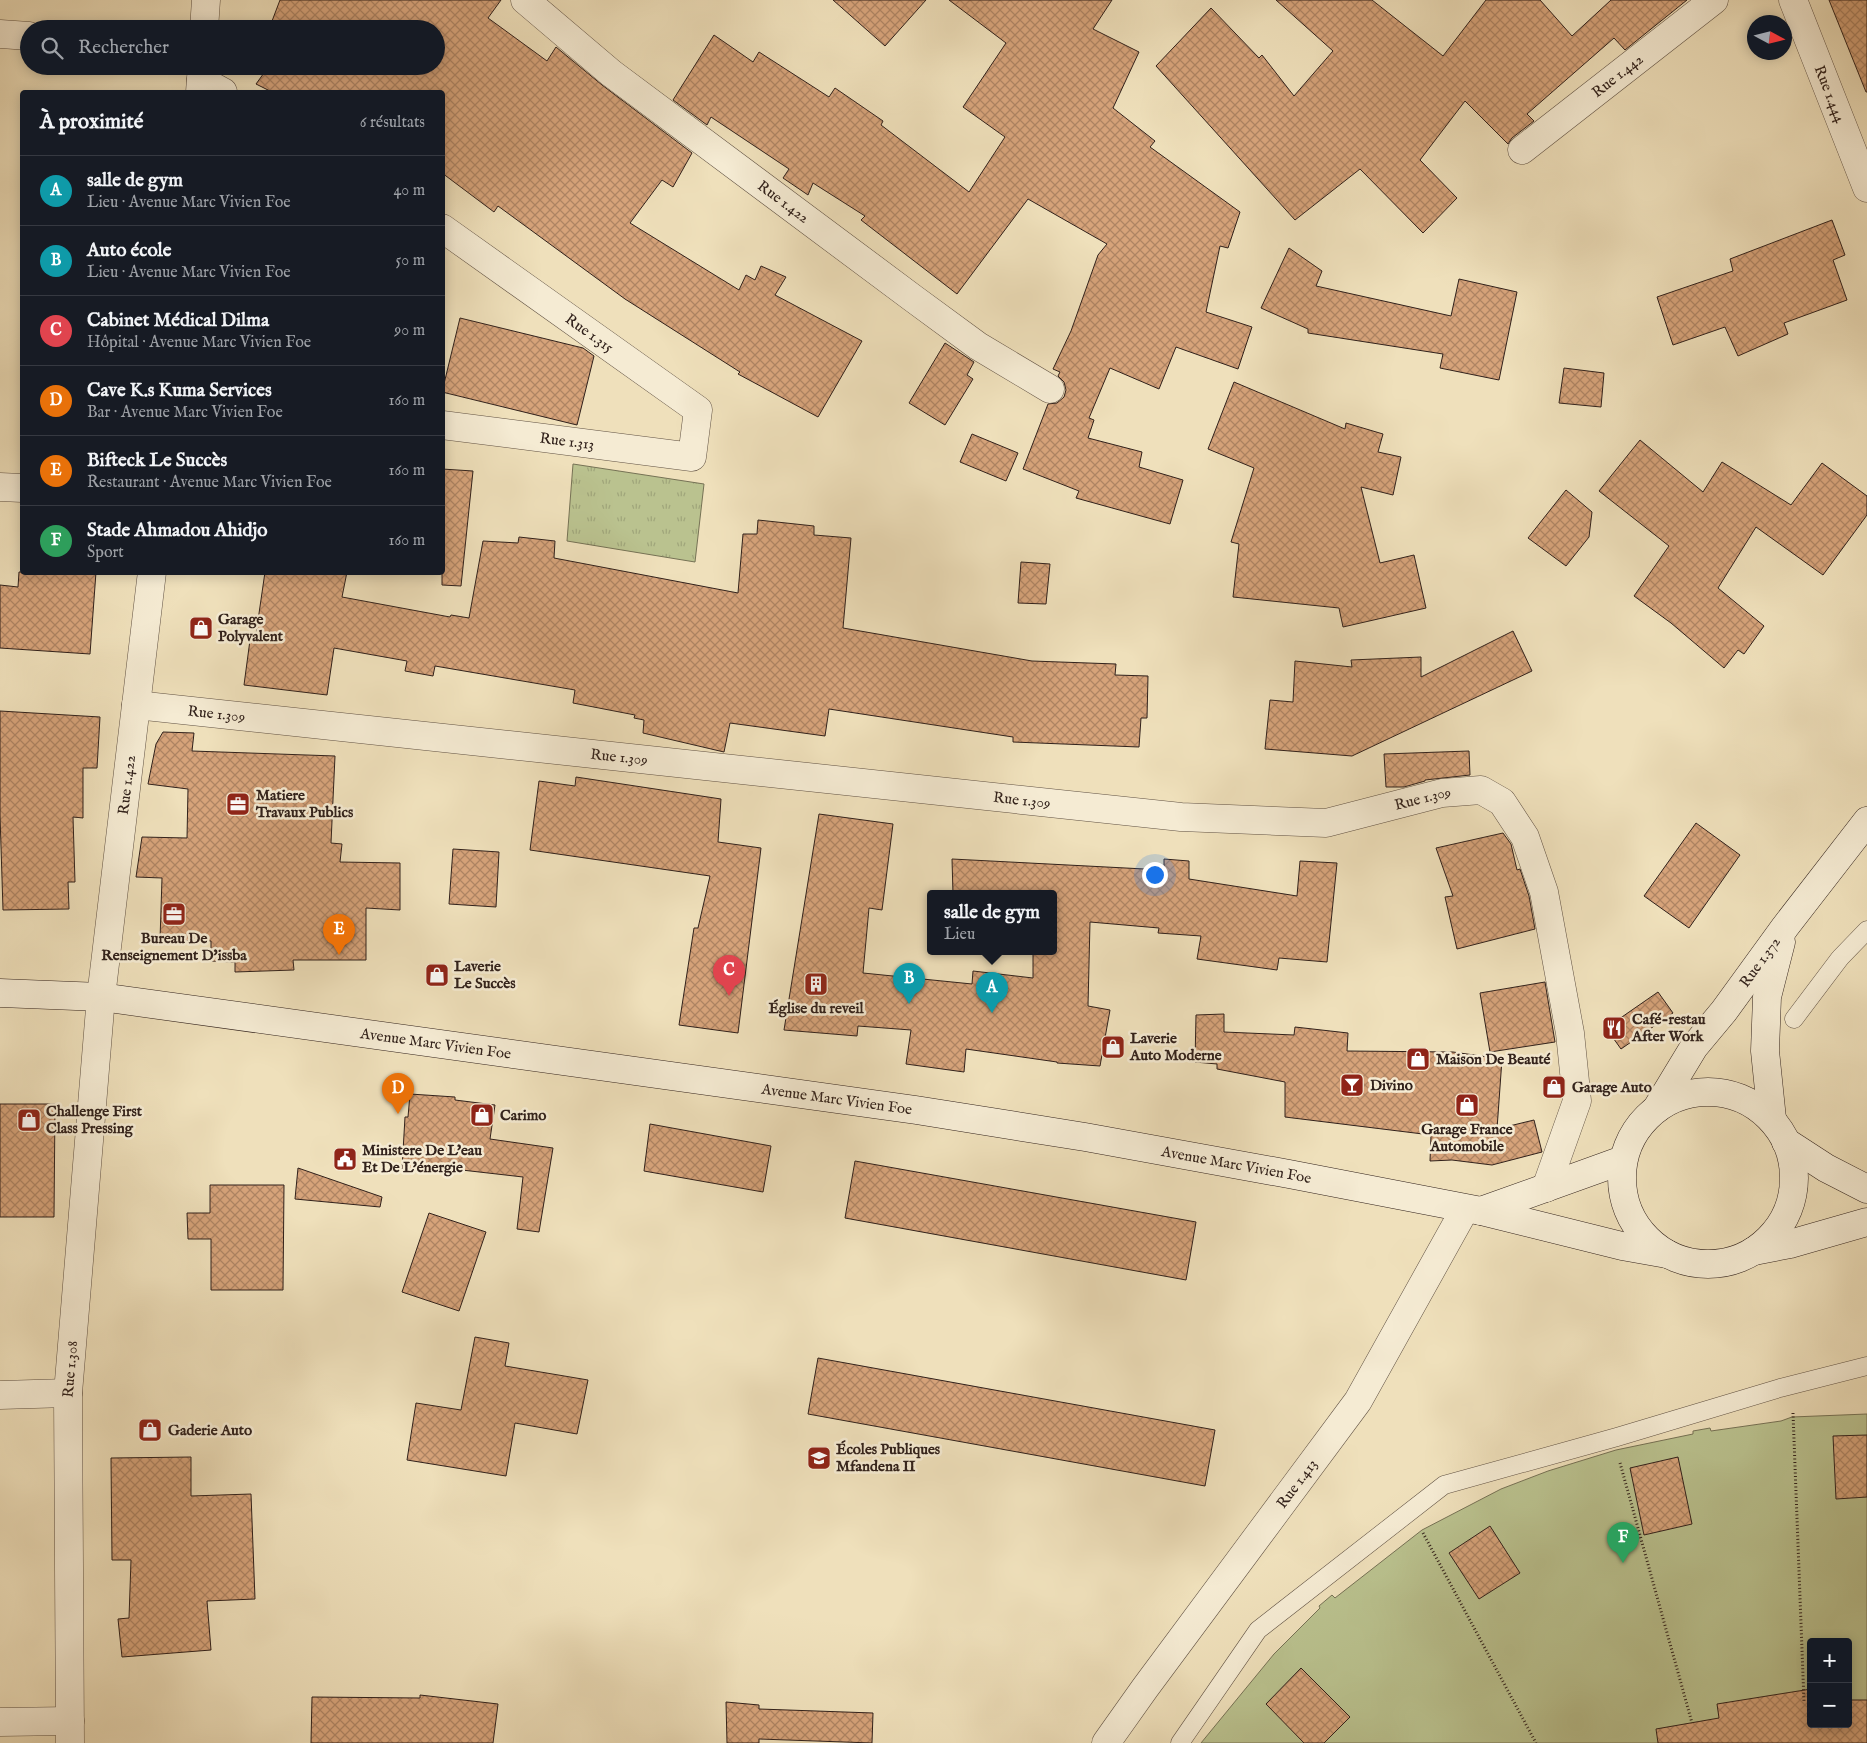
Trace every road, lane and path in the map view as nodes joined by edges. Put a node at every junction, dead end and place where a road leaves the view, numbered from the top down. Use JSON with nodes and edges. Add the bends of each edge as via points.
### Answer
{"nodes":[{"id":1,"x":206,"y":0,"type":"edge"},
{"id":2,"x":525,"y":0,"type":"edge"},
{"id":3,"x":1714,"y":0,"type":"edge"},
{"id":4,"x":1794,"y":0,"type":"edge"},
{"id":5,"x":205,"y":20,"type":"edge"},
{"id":6,"x":0,"y":34,"type":"edge"},
{"id":7,"x":20,"y":35,"type":"edge"},
{"id":8,"x":1522,"y":150,"type":"dead end"},
{"id":9,"x":1867,"y":188,"type":"edge"},
{"id":10,"x":445,"y":230,"type":"edge"},
{"id":11,"x":1050,"y":389,"type":"dead end"},
{"id":12,"x":445,"y":425,"type":"edge"},
{"id":13,"x":692,"y":457,"type":"joint"},
{"id":14,"x":0,"y":487,"type":"edge"},
{"id":15,"x":20,"y":488,"type":"edge"},
{"id":16,"x":152,"y":575,"type":"edge"},
{"id":17,"x":136,"y":705,"type":"junction"},
{"id":18,"x":1867,"y":820,"type":"edge"},
{"id":19,"x":1785,"y":927,"type":"junction"},
{"id":20,"x":1867,"y":930,"type":"edge"},
{"id":21,"x":0,"y":993,"type":"edge"},
{"id":22,"x":101,"y":997,"type":"junction"},
{"id":23,"x":1794,"y":1019,"type":"dead end"},
{"id":24,"x":1657,"y":1108,"type":"junction"},
{"id":25,"x":1772,"y":1119,"type":"junction"},
{"id":26,"x":1786,"y":1142,"type":"junction"},
{"id":27,"x":1623,"y":1160,"type":"junction"},
{"id":28,"x":1546,"y":1188,"type":"junction"},
{"id":29,"x":1867,"y":1189,"type":"edge"},
{"id":30,"x":1473,"y":1210,"type":"junction"},
{"id":31,"x":1867,"y":1222,"type":"edge"},
{"id":32,"x":1754,"y":1251,"type":"junction"},
{"id":33,"x":1666,"y":1254,"type":"junction"},
{"id":34,"x":1867,"y":1366,"type":"edge"},
{"id":35,"x":68,"y":1393,"type":"junction"},
{"id":36,"x":0,"y":1395,"type":"edge"},
{"id":37,"x":1792,"y":1416,"type":"dead end"},
{"id":38,"x":1619,"y":1460,"type":"dead end"},
{"id":39,"x":1422,"y":1530,"type":"dead end"},
{"id":40,"x":1804,"y":1702,"type":"dead end"},
{"id":41,"x":0,"y":1722,"type":"edge"},
{"id":42,"x":1692,"y":1723,"type":"dead end"},
{"id":43,"x":70,"y":1732,"type":"edge"},
{"id":44,"x":1106,"y":1743,"type":"edge"},
{"id":45,"x":1180,"y":1743,"type":"edge"},
{"id":46,"x":1536,"y":1743,"type":"edge"}],
"edges":[{"from":1,"to":5,"type":"street"},
{"from":2,"to":11,"type":"street","name":"Rue 1.422","via":[[611,72],[914,299],[978,346]]},
{"from":3,"to":8,"type":"street","name":"Rue 1.442"},
{"from":4,"to":9,"type":"street","name":"Rue 1.444"},
{"from":6,"to":7,"type":"street"},
{"from":10,"to":13,"type":"street","name":"Rue 1.315","via":[[698,410]]},
{"from":12,"to":13,"type":"street","name":"Rue 1.313"},
{"from":14,"to":15,"type":"street"},
{"from":16,"to":17,"type":"street","name":"Rue 1.422"},
{"from":17,"to":22,"type":"street","name":"Rue 1.422"},
{"from":17,"to":28,"type":"street","name":"Rue 1.309","via":[[1181,817],[1326,823],[1442,793],[1481,790],[1502,802],[1525,837],[1544,892],[1570,1033],[1577,1100]]},
{"from":18,"to":19,"type":"street","name":"Rue 1.372"},
{"from":19,"to":24,"type":"street","name":"Rue 1.372","via":[[1694,1047]]},
{"from":19,"to":25,"type":"street","via":[[1767,997],[1765,1051]]},
{"from":20,"to":23,"type":"lane","via":[[1840,958]]},
{"from":21,"to":22,"type":"street","name":"Avenue Marc Vivien Foe"},
{"from":22,"to":30,"type":"street","name":"Avenue Marc Vivien Foe","via":[[916,1110],[1085,1137]]},
{"from":22,"to":35,"type":"street","name":"Rue 1.308"},
{"from":24,"to":25,"type":"street","via":[[1685,1094],[1716,1091],[1746,1100]]},
{"from":24,"to":27,"type":"street","via":[[1635,1130]]},
{"from":25,"to":26,"type":"street"},
{"from":26,"to":29,"type":"street"},
{"from":26,"to":32,"type":"street","via":[[1794,1175],[1790,1202],[1783,1221]]},
{"from":27,"to":28,"type":"street"},
{"from":27,"to":33,"type":"street","via":[[1621,1182],[1625,1204],[1648,1241]]},
{"from":28,"to":30,"type":"street"},
{"from":30,"to":33,"type":"street","name":"Avenue Marc Vivien Foe"},
{"from":30,"to":44,"type":"street","name":"Rue 1.413","via":[[1358,1401]]},
{"from":31,"to":32,"type":"street"},
{"from":32,"to":33,"type":"street","via":[[1720,1264],[1684,1261]]},
{"from":34,"to":45,"type":"lane","via":[[1444,1485],[1258,1630]]},
{"from":35,"to":36,"type":"street"},
{"from":35,"to":43,"type":"street","name":"Rue 1.308"},
{"from":37,"to":40,"type":"path"},
{"from":38,"to":42,"type":"path"},
{"from":39,"to":46,"type":"path"},
{"from":41,"to":43,"type":"street"}]}
